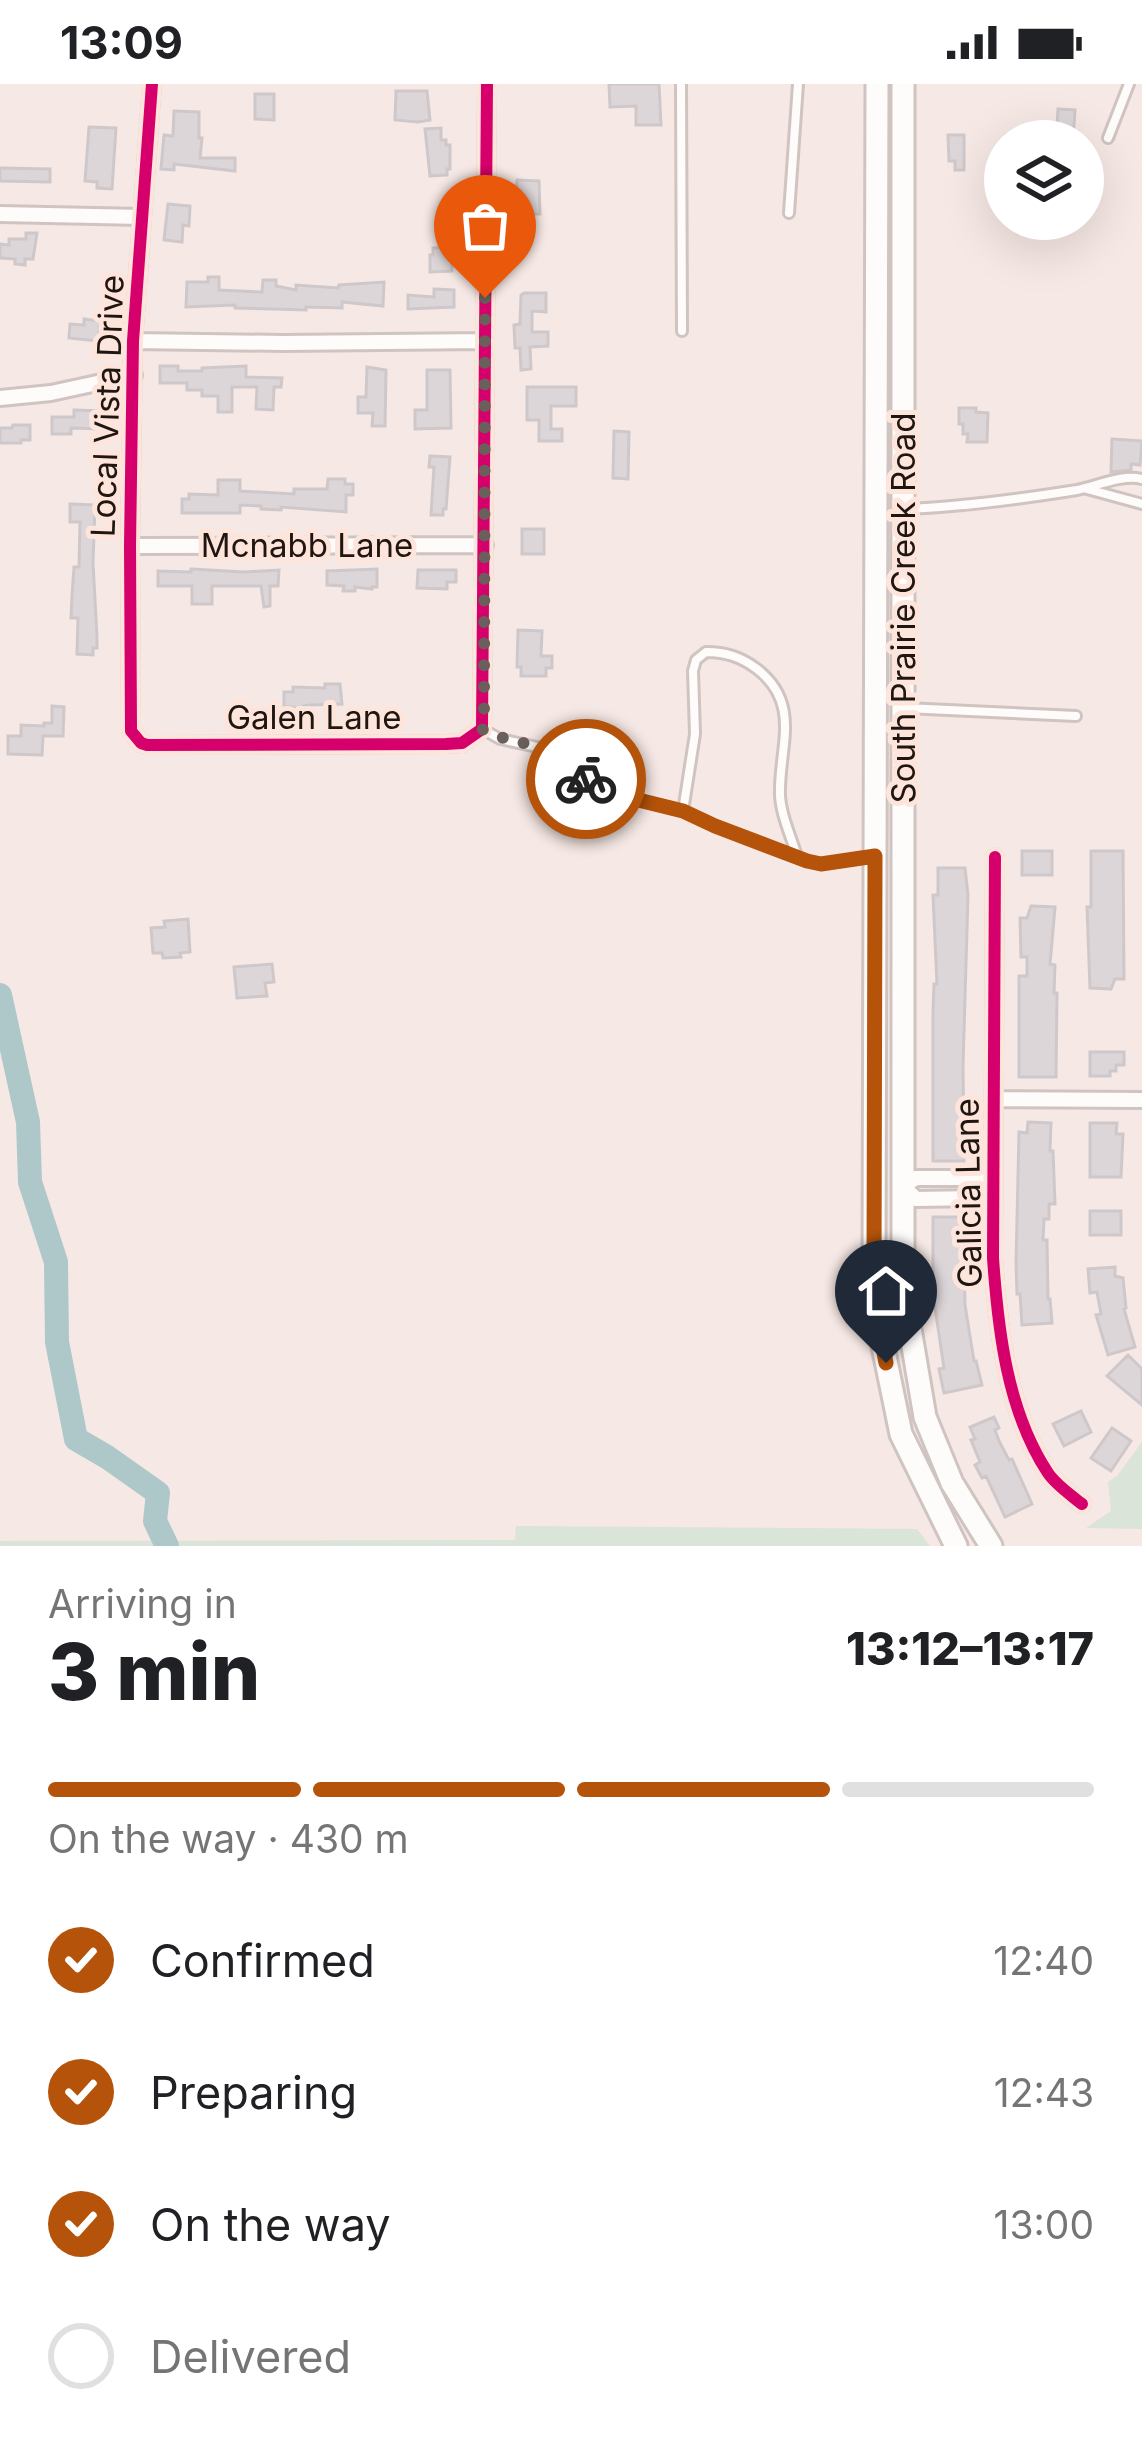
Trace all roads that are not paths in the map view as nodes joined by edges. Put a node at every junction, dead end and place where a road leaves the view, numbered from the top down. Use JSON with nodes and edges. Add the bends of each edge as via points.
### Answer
{"nodes":[{"id":1,"x":152,"y":84,"type":"edge"},
{"id":2,"x":487,"y":84,"type":"edge"},
{"id":3,"x":681,"y":84,"type":"edge"},
{"id":4,"x":798,"y":84,"type":"edge"},
{"id":5,"x":877,"y":84,"type":"edge"},
{"id":6,"x":903,"y":84,"type":"edge"},
{"id":7,"x":1129,"y":84,"type":"edge"},
{"id":8,"x":1108,"y":138,"type":"dead end"},
{"id":9,"x":789,"y":212,"type":"dead end"},
{"id":10,"x":0,"y":214,"type":"edge"},
{"id":11,"x":142,"y":217,"type":"junction"},
{"id":12,"x":682,"y":331,"type":"dead end"},
{"id":13,"x":485,"y":340,"type":"junction"},
{"id":14,"x":134,"y":341,"type":"junction"},
{"id":15,"x":134,"y":375,"type":"junction"},
{"id":16,"x":0,"y":398,"type":"edge"},
{"id":17,"x":1142,"y":479,"type":"edge"},
{"id":18,"x":1086,"y":488,"type":"junction"},
{"id":19,"x":1142,"y":504,"type":"edge"},
{"id":20,"x":903,"y":509,"type":"junction"},
{"id":21,"x":485,"y":545,"type":"junction"},
{"id":22,"x":130,"y":546,"type":"junction"},
{"id":23,"x":903,"y":708,"type":"junction"},
{"id":24,"x":1076,"y":716,"type":"dead end"},
{"id":25,"x":483,"y":721,"type":"junction"},
{"id":26,"x":131,"y":731,"type":"joint"},
{"id":27,"x":683,"y":811,"type":"junction"},
{"id":28,"x":796,"y":855,"type":"junction"},
{"id":29,"x":875,"y":856,"type":"junction"},
{"id":30,"x":995,"y":857,"type":"dead end"},
{"id":31,"x":994,"y":1099,"type":"junction"},
{"id":32,"x":1142,"y":1100,"type":"edge"},
{"id":33,"x":874,"y":1186,"type":"junction"},
{"id":34,"x":903,"y":1186,"type":"junction"},
{"id":35,"x":993,"y":1186,"type":"junction"},
{"id":36,"x":1082,"y":1504,"type":"dead end"},
{"id":37,"x":956,"y":1546,"type":"edge"},
{"id":38,"x":991,"y":1546,"type":"edge"}],
"edges":[{"from":1,"to":11,"type":"street","name":"Local Vista Drive"},
{"from":2,"to":13,"type":"street"},
{"from":3,"to":12,"type":"lane"},
{"from":4,"to":9,"type":"lane"},
{"from":5,"to":29,"type":"main road","name":"South Prairie Creek Road"},
{"from":6,"to":20,"type":"main road","name":"South Prairie Creek Road"},
{"from":7,"to":8,"type":"lane"},
{"from":10,"to":11,"type":"street"},
{"from":11,"to":14,"type":"street","name":"Local Vista Drive"},
{"from":13,"to":14,"type":"street"},
{"from":13,"to":21,"type":"street"},
{"from":14,"to":15,"type":"street","name":"Local Vista Drive"},
{"from":15,"to":16,"type":"street"},
{"from":15,"to":22,"type":"street","name":"Local Vista Drive"},
{"from":17,"to":18,"type":"lane"},
{"from":18,"to":19,"type":"lane"},
{"from":18,"to":20,"type":"lane"},
{"from":20,"to":23,"type":"main road","name":"South Prairie Creek Road"},
{"from":21,"to":22,"type":"street","name":"Mcnabb Lane"},
{"from":21,"to":25,"type":"street"},
{"from":22,"to":26,"type":"street","name":"Local Vista Drive"},
{"from":23,"to":24,"type":"lane"},
{"from":23,"to":34,"type":"main road","name":"South Prairie Creek Road"},
{"from":25,"to":26,"type":"street","name":"Galen Lane","via":[[462,742],[446,744],[147,745]]},
{"from":25,"to":27,"type":"lane","via":[[500,739],[537,747],[591,784]]},
{"from":27,"to":28,"type":"lane"},
{"from":27,"to":28,"type":"lane","via":[[695,734],[693,671],[706,652],[723,652],[745,660],[782,699],[779,795]]},
{"from":28,"to":29,"type":"lane","via":[[821,864]]},
{"from":29,"to":33,"type":"main road","name":"South Prairie Creek Road"},
{"from":30,"to":31,"type":"street","name":"Galicia Lane"},
{"from":31,"to":32,"type":"street"},
{"from":31,"to":35,"type":"street","name":"Galicia Lane"},
{"from":33,"to":34,"type":"main road"},
{"from":33,"to":37,"type":"main road","name":"South Prairie Creek Road","via":[[879,1327],[901,1434]]},
{"from":34,"to":35,"type":"street","via":[[916,1178],[977,1178]]},
{"from":34,"to":38,"type":"main road","name":"South Prairie Creek Road","via":[[903,1265],[925,1417],[952,1483]]},
{"from":35,"to":36,"type":"street","name":"Galicia Lane","via":[[1006,1364],[1050,1477]]}]}
